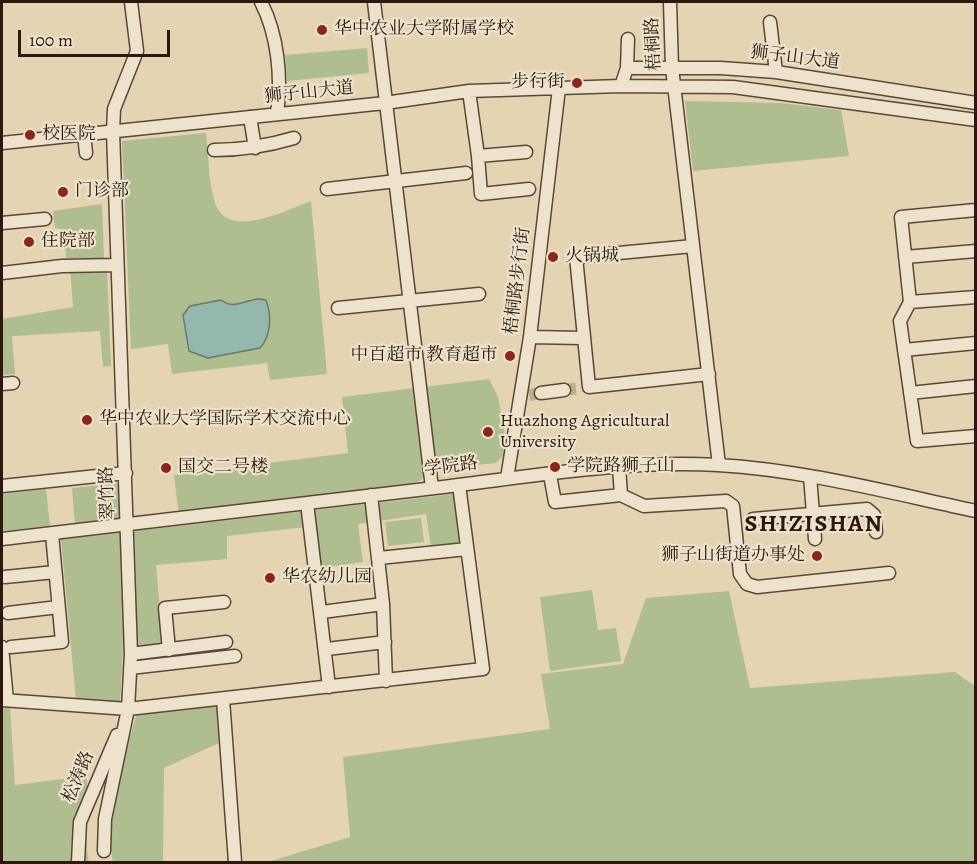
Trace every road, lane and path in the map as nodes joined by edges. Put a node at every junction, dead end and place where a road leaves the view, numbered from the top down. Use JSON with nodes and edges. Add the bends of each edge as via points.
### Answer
{"nodes":[{"id":1,"x":131,"y":2,"type":"edge"},
{"id":2,"x":261,"y":2,"type":"edge"},
{"id":3,"x":374,"y":2,"type":"edge"},
{"id":4,"x":670,"y":2,"type":"edge"},
{"id":5,"x":770,"y":22,"type":"dead end"},
{"id":6,"x":628,"y":39,"type":"dead end"},
{"id":7,"x":627,"y":68,"type":"junction"},
{"id":8,"x":672,"y":68,"type":"junction"},
{"id":9,"x":776,"y":72,"type":"junction"},
{"id":10,"x":675,"y":85,"type":"junction"},
{"id":11,"x":621,"y":86,"type":"junction"},
{"id":12,"x":559,"y":88,"type":"junction"},
{"id":13,"x":469,"y":91,"type":"junction"},
{"id":14,"x":386,"y":103,"type":"junction"},
{"id":15,"x":975,"y":103,"type":"edge"},
{"id":16,"x":277,"y":114,"type":"junction"},
{"id":17,"x":250,"y":117,"type":"junction"},
{"id":18,"x":975,"y":120,"type":"edge"},
{"id":19,"x":113,"y":131,"type":"junction"},
{"id":20,"x":84,"y":134,"type":"junction"},
{"id":21,"x":294,"y":138,"type":"dead end"},
{"id":22,"x":2,"y":143,"type":"edge"},
{"id":23,"x":255,"y":148,"type":"junction"},
{"id":24,"x":214,"y":150,"type":"dead end"},
{"id":25,"x":526,"y":152,"type":"dead end"},
{"id":26,"x":86,"y":153,"type":"dead end"},
{"id":27,"x":478,"y":156,"type":"junction"},
{"id":28,"x":466,"y":173,"type":"dead end"},
{"id":29,"x":396,"y":180,"type":"junction"},
{"id":30,"x":327,"y":189,"type":"dead end"},
{"id":31,"x":529,"y":189,"type":"dead end"},
{"id":32,"x":975,"y":210,"type":"edge"},
{"id":33,"x":45,"y":219,"type":"dead end"},
{"id":34,"x":2,"y":223,"type":"edge"},
{"id":35,"x":693,"y":246,"type":"junction"},
{"id":36,"x":975,"y":251,"type":"edge"},
{"id":37,"x":905,"y":257,"type":"junction"},
{"id":38,"x":117,"y":265,"type":"junction"},
{"id":39,"x":2,"y":273,"type":"edge"},
{"id":40,"x":479,"y":294,"type":"dead end"},
{"id":41,"x":975,"y":297,"type":"edge"},
{"id":42,"x":410,"y":300,"type":"junction"},
{"id":43,"x":910,"y":302,"type":"junction"},
{"id":44,"x":338,"y":308,"type":"dead end"},
{"id":45,"x":530,"y":337,"type":"junction"},
{"id":46,"x":583,"y":338,"type":"junction"},
{"id":47,"x":975,"y":343,"type":"edge"},
{"id":48,"x":904,"y":350,"type":"junction"},
{"id":49,"x":709,"y":374,"type":"junction"},
{"id":50,"x":975,"y":386,"type":"edge"},
{"id":51,"x":564,"y":390,"type":"tunnel mouth"},
{"id":52,"x":910,"y":393,"type":"junction"},
{"id":53,"x":530,"y":395,"type":"junction"},
{"id":54,"x":975,"y":436,"type":"edge"},
{"id":55,"x":719,"y":465,"type":"junction"},
{"id":56,"x":619,"y":466,"type":"junction"},
{"id":57,"x":126,"y":473,"type":"junction"},
{"id":58,"x":550,"y":475,"type":"junction"},
{"id":59,"x":810,"y":476,"type":"junction"},
{"id":60,"x":507,"y":478,"type":"junction"},
{"id":61,"x":459,"y":485,"type":"junction"},
{"id":62,"x":2,"y":486,"type":"edge"},
{"id":63,"x":432,"y":488,"type":"junction"},
{"id":64,"x":372,"y":495,"type":"junction"},
{"id":65,"x":621,"y":495,"type":"junction"},
{"id":66,"x":307,"y":503,"type":"junction"},
{"id":67,"x":975,"y":511,"type":"edge"},
{"id":68,"x":813,"y":513,"type":"junction"},
{"id":69,"x":753,"y":519,"type":"dead end"},
{"id":70,"x":127,"y":524,"type":"junction"},
{"id":71,"x":876,"y":532,"type":"dead end"},
{"id":72,"x":52,"y":534,"type":"junction"},
{"id":73,"x":2,"y":539,"type":"edge"},
{"id":74,"x":815,"y":539,"type":"dead end"},
{"id":75,"x":467,"y":549,"type":"junction"},
{"id":76,"x":379,"y":558,"type":"junction"},
{"id":77,"x":55,"y":572,"type":"junction"},
{"id":78,"x":889,"y":573,"type":"dead end"},
{"id":79,"x":5,"y":577,"type":"dead end"},
{"id":80,"x":224,"y":602,"type":"dead end"},
{"id":81,"x":383,"y":604,"type":"junction"},
{"id":82,"x":58,"y":607,"type":"junction"},
{"id":83,"x":321,"y":612,"type":"junction"},
{"id":84,"x":8,"y":613,"type":"dead end"},
{"id":85,"x":226,"y":642,"type":"dead end"},
{"id":86,"x":385,"y":642,"type":"junction"},
{"id":87,"x":6,"y":647,"type":"edge"},
{"id":88,"x":327,"y":649,"type":"junction"},
{"id":89,"x":169,"y":650,"type":"junction"},
{"id":90,"x":131,"y":654,"type":"junction"},
{"id":91,"x":235,"y":656,"type":"dead end"},
{"id":92,"x":130,"y":668,"type":"junction"},
{"id":93,"x":386,"y":681,"type":"junction"},
{"id":94,"x":329,"y":687,"type":"junction"},
{"id":95,"x":223,"y":699,"type":"junction"},
{"id":96,"x":4,"y":700,"type":"edge"},
{"id":97,"x":128,"y":709,"type":"junction"},
{"id":98,"x":104,"y":851,"type":"dead end"},
{"id":99,"x":78,"y":862,"type":"edge"},
{"id":100,"x":235,"y":862,"type":"edge"}],
"edges":[{"from":1,"to":19,"type":"street","name":"翠竹路","via":[[136,51],[114,110]]},
{"from":2,"to":16,"type":"street","via":[[277,52]]},
{"from":3,"to":14,"type":"street"},
{"from":4,"to":8,"type":"street","name":"梧桐路"},
{"from":5,"to":9,"type":"street"},
{"from":6,"to":7,"type":"street"},
{"from":7,"to":8,"type":"street","name":"狮子山大道"},
{"from":7,"to":11,"type":"street"},
{"from":8,"to":9,"type":"street","name":"狮子山大道"},
{"from":8,"to":10,"type":"street","name":"梧桐路"},
{"from":9,"to":15,"type":"street","name":"狮子山大道"},
{"from":10,"to":11,"type":"street","name":"狮子山大道"},
{"from":10,"to":18,"type":"street","name":"狮子山大道","via":[[777,92]]},
{"from":10,"to":35,"type":"street","name":"梧桐路"},
{"from":11,"to":12,"type":"street","name":"狮子山大道"},
{"from":12,"to":13,"type":"street","name":"狮子山大道"},
{"from":12,"to":45,"type":"street","name":"梧桐路步行街"},
{"from":13,"to":14,"type":"street","name":"狮子山大道"},
{"from":13,"to":27,"type":"street"},
{"from":14,"to":16,"type":"street","name":"狮子山大道"},
{"from":14,"to":29,"type":"street"},
{"from":16,"to":17,"type":"street","name":"狮子山大道"},
{"from":17,"to":19,"type":"street","name":"狮子山大道"},
{"from":17,"to":23,"type":"street"},
{"from":19,"to":20,"type":"street","name":"狮子山大道"},
{"from":19,"to":38,"type":"street","name":"翠竹路"},
{"from":20,"to":22,"type":"street","name":"狮子山大道"},
{"from":20,"to":26,"type":"street"},
{"from":21,"to":23,"type":"street"},
{"from":23,"to":24,"type":"street"},
{"from":25,"to":27,"type":"street"},
{"from":27,"to":31,"type":"street","via":[[481,194]]},
{"from":28,"to":29,"type":"street"},
{"from":29,"to":30,"type":"street"},
{"from":29,"to":42,"type":"street"},
{"from":32,"to":37,"type":"street","via":[[901,216]]},
{"from":33,"to":34,"type":"street"},
{"from":35,"to":46,"type":"street","via":[[576,257]]},
{"from":35,"to":49,"type":"street","name":"梧桐路"},
{"from":36,"to":37,"type":"street"},
{"from":37,"to":43,"type":"street"},
{"from":38,"to":39,"type":"street"},
{"from":38,"to":57,"type":"street","name":"翠竹路"},
{"from":40,"to":42,"type":"street"},
{"from":41,"to":43,"type":"street"},
{"from":42,"to":44,"type":"street"},
{"from":42,"to":63,"type":"street"},
{"from":43,"to":48,"type":"street","via":[[900,321]]},
{"from":45,"to":46,"type":"street"},
{"from":45,"to":53,"type":"street","name":"梧桐路步行街"},
{"from":46,"to":49,"type":"street","via":[[585,388]]},
{"from":47,"to":48,"type":"street"},
{"from":48,"to":52,"type":"street"},
{"from":49,"to":55,"type":"street","name":"梧桐路"},
{"from":50,"to":52,"type":"street"},
{"from":51,"to":53,"type":"street"},
{"from":52,"to":54,"type":"street","via":[[917,441]]},
{"from":53,"to":60,"type":"street","name":"梧桐路步行街"},
{"from":55,"to":56,"type":"street","name":"学院路"},
{"from":55,"to":59,"type":"street","name":"学院路"},
{"from":56,"to":58,"type":"street","name":"学院路"},
{"from":56,"to":65,"type":"street"},
{"from":57,"to":62,"type":"street"},
{"from":57,"to":70,"type":"street","name":"翠竹路"},
{"from":58,"to":60,"type":"street","name":"学院路"},
{"from":58,"to":65,"type":"street","via":[[555,502]]},
{"from":59,"to":67,"type":"street","name":"学院路"},
{"from":59,"to":68,"type":"street"},
{"from":60,"to":61,"type":"street","name":"学院路"},
{"from":61,"to":63,"type":"street","name":"学院路"},
{"from":61,"to":75,"type":"street"},
{"from":63,"to":64,"type":"street","name":"学院路"},
{"from":64,"to":66,"type":"street","name":"学院路"},
{"from":64,"to":76,"type":"street"},
{"from":65,"to":78,"type":"street","via":[[644,506],[726,501],[733,506],[740,574],[747,584],[757,587]]},
{"from":66,"to":70,"type":"street","name":"学院路"},
{"from":66,"to":83,"type":"street"},
{"from":68,"to":69,"type":"street"},
{"from":68,"to":71,"type":"street","via":[[867,509],[874,515]]},
{"from":68,"to":74,"type":"street"},
{"from":70,"to":72,"type":"street","name":"学院路"},
{"from":70,"to":90,"type":"street","name":"翠竹路"},
{"from":72,"to":73,"type":"street","name":"学院路"},
{"from":72,"to":77,"type":"street"},
{"from":75,"to":76,"type":"street"},
{"from":75,"to":93,"type":"street","via":[[483,669]]},
{"from":76,"to":81,"type":"street"},
{"from":77,"to":79,"type":"street"},
{"from":77,"to":82,"type":"street"},
{"from":80,"to":89,"type":"street","via":[[165,608]]},
{"from":81,"to":83,"type":"street"},
{"from":81,"to":86,"type":"street"},
{"from":82,"to":84,"type":"street"},
{"from":82,"to":87,"type":"street","via":[[62,642]]},
{"from":83,"to":88,"type":"street"},
{"from":85,"to":89,"type":"street"},
{"from":86,"to":88,"type":"street"},
{"from":86,"to":93,"type":"street"},
{"from":87,"to":96,"type":"street"},
{"from":88,"to":94,"type":"street"},
{"from":89,"to":90,"type":"street"},
{"from":90,"to":92,"type":"street","name":"翠竹路"},
{"from":91,"to":92,"type":"street"},
{"from":92,"to":97,"type":"street","name":"翠竹路"},
{"from":93,"to":94,"type":"street"},
{"from":94,"to":95,"type":"street"},
{"from":95,"to":97,"type":"street"},
{"from":95,"to":100,"type":"street"},
{"from":96,"to":97,"type":"street"},
{"from":97,"to":98,"type":"street","name":"翠竹路","via":[[105,819]]},
{"from":97,"to":99,"type":"street","name":"松涛路","via":[[80,822]]}]}
